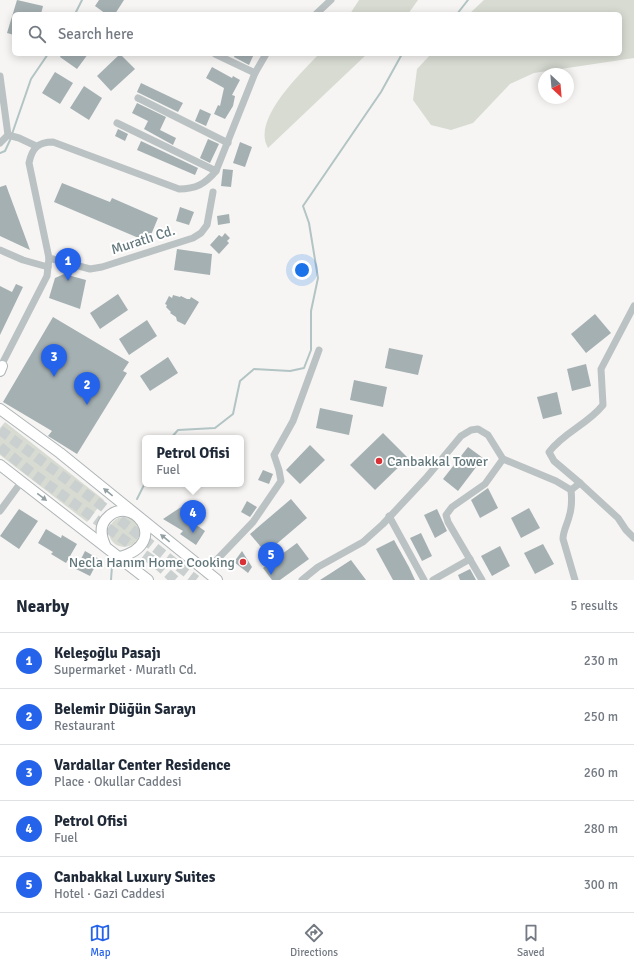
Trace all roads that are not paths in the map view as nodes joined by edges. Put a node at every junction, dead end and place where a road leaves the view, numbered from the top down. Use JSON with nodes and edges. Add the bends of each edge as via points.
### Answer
{"nodes":[{"id":1,"x":331,"y":0,"type":"edge"},
{"id":2,"x":318,"y":12,"type":"edge"},
{"id":3,"x":219,"y":56,"type":"edge"},
{"id":4,"x":265,"y":56,"type":"edge"},
{"id":5,"x":255,"y":73,"type":"junction"},
{"id":6,"x":0,"y":76,"type":"edge"},
{"id":7,"x":138,"y":98,"type":"dead end"},
{"id":8,"x":117,"y":123,"type":"dead end"},
{"id":9,"x":8,"y":135,"type":"junction"},
{"id":10,"x":228,"y":143,"type":"junction"},
{"id":11,"x":0,"y":144,"type":"edge"},
{"id":12,"x":36,"y":146,"type":"junction"},
{"id":13,"x":216,"y":171,"type":"junction"},
{"id":14,"x":213,"y":192,"type":"dead end"},
{"id":15,"x":0,"y":250,"type":"edge"},
{"id":16,"x":49,"y":258,"type":"junction"},
{"id":17,"x":48,"y":267,"type":"junction"},
{"id":18,"x":634,"y":306,"type":"edge"},
{"id":19,"x":319,"y":350,"type":"dead end"},
{"id":20,"x":1,"y":368,"type":"edge"},
{"id":21,"x":0,"y":409,"type":"edge"},
{"id":22,"x":503,"y":459,"type":"junction"},
{"id":23,"x":0,"y":465,"type":"edge"},
{"id":24,"x":22,"y":481,"type":"junction"},
{"id":25,"x":580,"y":483,"type":"junction"},
{"id":26,"x":571,"y":490,"type":"junction"},
{"id":27,"x":0,"y":511,"type":"edge"},
{"id":28,"x":138,"y":516,"type":"junction"},
{"id":29,"x":389,"y":516,"type":"junction"},
{"id":30,"x":634,"y":538,"type":"edge"},
{"id":31,"x":104,"y":545,"type":"junction"},
{"id":32,"x":120,"y":557,"type":"junction"},
{"id":33,"x":470,"y":560,"type":"junction"},
{"id":34,"x":206,"y":571,"type":"junction"},
{"id":35,"x":148,"y":580,"type":"edge"},
{"id":36,"x":217,"y":580,"type":"edge"},
{"id":37,"x":302,"y":580,"type":"edge"},
{"id":38,"x":424,"y":580,"type":"edge"},
{"id":39,"x":433,"y":580,"type":"edge"},
{"id":40,"x":482,"y":580,"type":"edge"},
{"id":41,"x":575,"y":580,"type":"edge"}],
"edges":[{"from":1,"to":2,"type":"street"},
{"from":3,"to":5,"type":"street"},
{"from":4,"to":5,"type":"street"},
{"from":5,"to":10,"type":"street"},
{"from":6,"to":9,"type":"street"},
{"from":7,"to":10,"type":"street"},
{"from":8,"to":13,"type":"street"},
{"from":9,"to":11,"type":"street"},
{"from":9,"to":12,"type":"street"},
{"from":10,"to":13,"type":"street"},
{"from":12,"to":13,"type":"street","via":[[44,142],[53,142],[179,189],[199,187]]},
{"from":12,"to":16,"type":"street","via":[[29,163]]},
{"from":14,"to":16,"type":"street","name":"Muratlı Cd.","via":[[207,225],[193,238],[90,269]]},
{"from":15,"to":17,"type":"street"},
{"from":16,"to":17,"type":"street"},
{"from":17,"to":20,"type":"street","via":[[47,276]]},
{"from":18,"to":25,"type":"street","via":[[601,369],[603,405],[593,417],[557,441],[549,452],[554,462]]},
{"from":19,"to":34,"type":"street","via":[[293,421],[274,455],[281,481],[253,522]]},
{"from":28,"to":21,"type":"highway","one_way":true},
{"from":22,"to":26,"type":"street"},
{"from":22,"to":29,"type":"street","via":[[488,434],[478,429],[471,430],[461,436],[426,478]]},
{"from":22,"to":33,"type":"street","via":[[485,484],[452,507],[446,515]]},
{"from":23,"to":24,"type":"highway"},
{"from":24,"to":27,"type":"street"},
{"from":24,"to":31,"type":"highway","one_way":true},
{"from":25,"to":26,"type":"street"},
{"from":25,"to":30,"type":"street","via":[[618,518]]},
{"from":26,"to":41,"type":"street","via":[[570,516],[563,539]]},
{"from":28,"to":31,"type":"highway","via":[[123,510],[109,516],[101,529]]},
{"from":28,"to":32,"type":"highway","via":[[145,526],[145,539],[137,550]]},
{"from":34,"to":28,"type":"highway","one_way":true},
{"from":29,"to":37,"type":"street","via":[[363,542],[318,566]]},
{"from":29,"to":38,"type":"street"},
{"from":31,"to":32,"type":"highway"},
{"from":32,"to":35,"type":"highway"},
{"from":33,"to":39,"type":"street"},
{"from":33,"to":40,"type":"street"},
{"from":34,"to":36,"type":"highway"}]}
